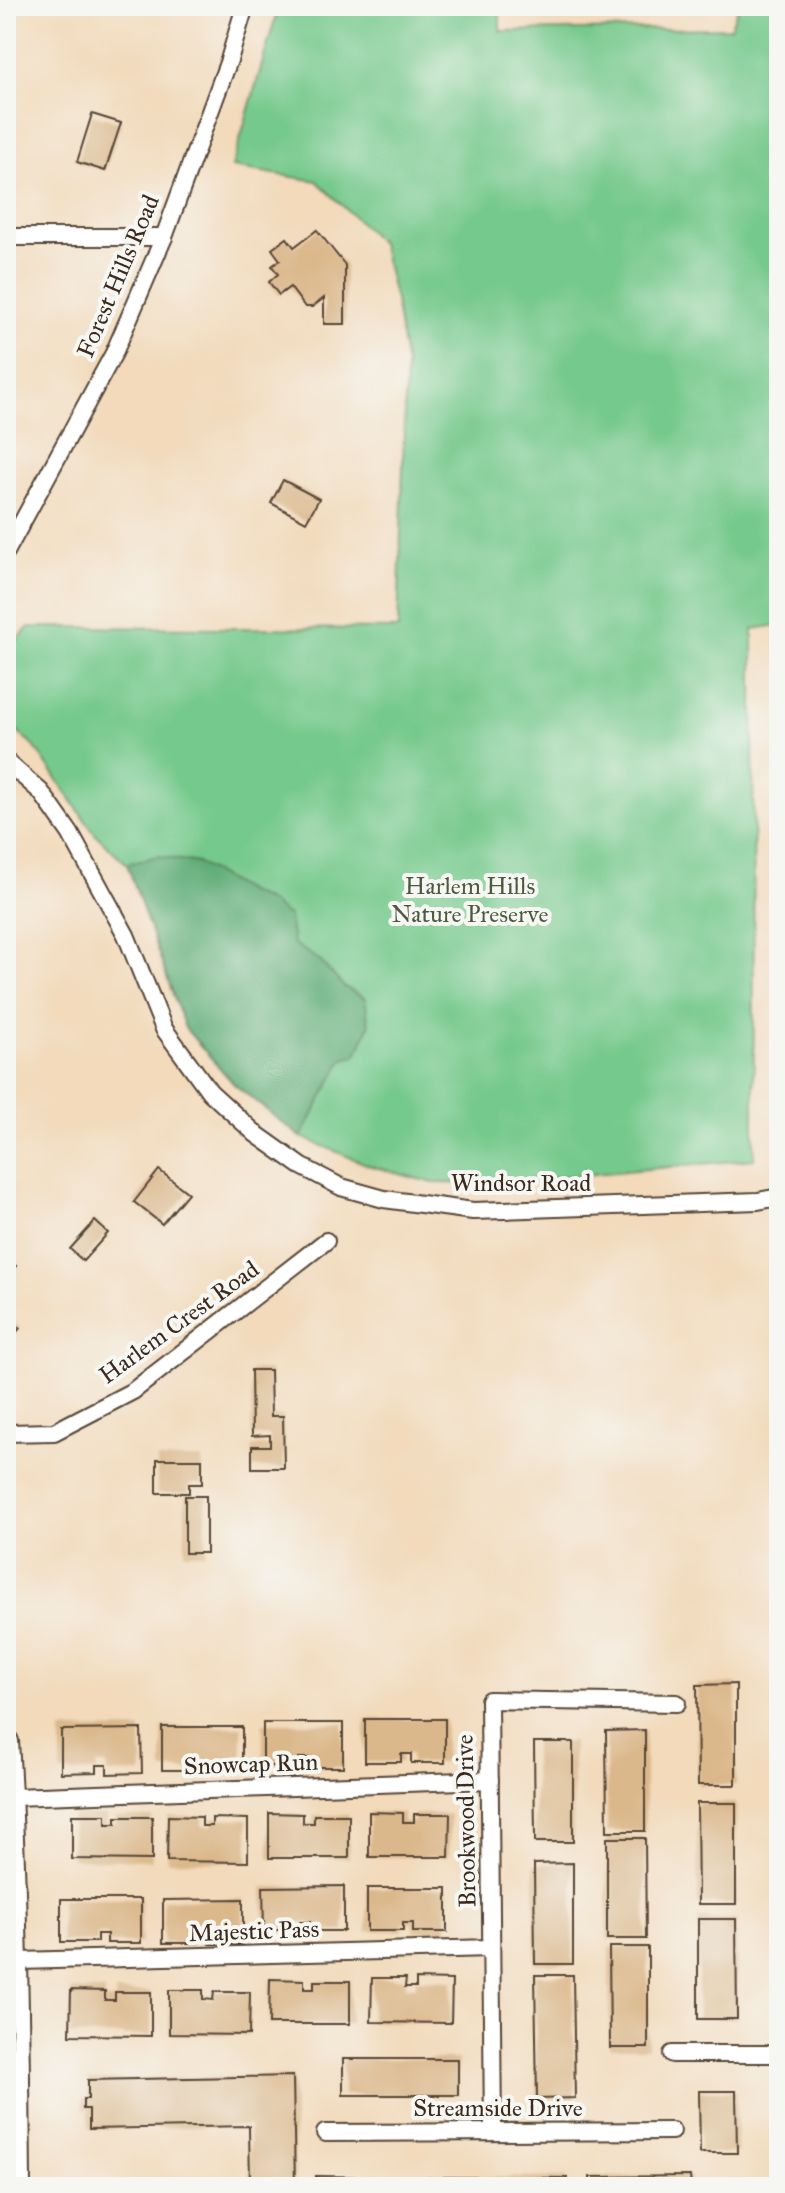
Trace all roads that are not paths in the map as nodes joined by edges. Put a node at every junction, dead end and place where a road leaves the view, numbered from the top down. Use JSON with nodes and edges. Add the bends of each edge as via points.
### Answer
{"nodes":[{"id":1,"x":245,"y":6,"type":"edge"},
{"id":2,"x":6,"y":237,"type":"edge"},
{"id":3,"x":164,"y":237,"type":"junction"},
{"id":4,"x":6,"y":552,"type":"edge"},
{"id":5,"x":6,"y":761,"type":"edge"},
{"id":6,"x":779,"y":1197,"type":"edge"},
{"id":7,"x":326,"y":1241,"type":"dead end"},
{"id":8,"x":6,"y":1433,"type":"edge"},
{"id":9,"x":677,"y":1703,"type":"dead end"},
{"id":10,"x":6,"y":1733,"type":"edge"},
{"id":11,"x":490,"y":1780,"type":"junction"},
{"id":12,"x":13,"y":1797,"type":"junction"},
{"id":13,"x":491,"y":1948,"type":"junction"},
{"id":14,"x":19,"y":1961,"type":"junction"},
{"id":15,"x":14,"y":2040,"type":"edge"},
{"id":16,"x":672,"y":2054,"type":"dead end"},
{"id":17,"x":779,"y":2054,"type":"edge"},
{"id":18,"x":493,"y":2131,"type":"junction"},
{"id":19,"x":672,"y":2131,"type":"dead end"},
{"id":20,"x":325,"y":2133,"type":"dead end"},
{"id":21,"x":22,"y":2187,"type":"edge"}],
"edges":[{"from":1,"to":3,"type":"street","name":"Forest Hills Road"},
{"from":2,"to":3,"type":"street"},
{"from":3,"to":4,"type":"street","name":"Forest Hills Road","via":[[114,353]]},
{"from":5,"to":6,"type":"street","name":"Windsor Road","via":[[41,792],[70,833],[126,935],[164,1029],[210,1092],[301,1166],[341,1187],[384,1199],[473,1211]]},
{"from":7,"to":8,"type":"street","name":"Harlem Crest Road","via":[[133,1391],[54,1432]]},
{"from":9,"to":11,"type":"street","name":"Brookwood Drive","via":[[489,1700]]},
{"from":10,"to":12,"type":"street"},
{"from":11,"to":12,"type":"street","name":"Snowcap Run"},
{"from":11,"to":13,"type":"street","name":"Brookwood Drive"},
{"from":12,"to":14,"type":"street"},
{"from":13,"to":14,"type":"street","name":"Majestic Pass"},
{"from":13,"to":18,"type":"street","name":"Brookwood Drive"},
{"from":14,"to":15,"type":"street"},
{"from":15,"to":21,"type":"street"},
{"from":16,"to":17,"type":"street"},
{"from":18,"to":19,"type":"street","name":"Streamside Drive"},
{"from":18,"to":20,"type":"street","name":"Streamside Drive"}]}
